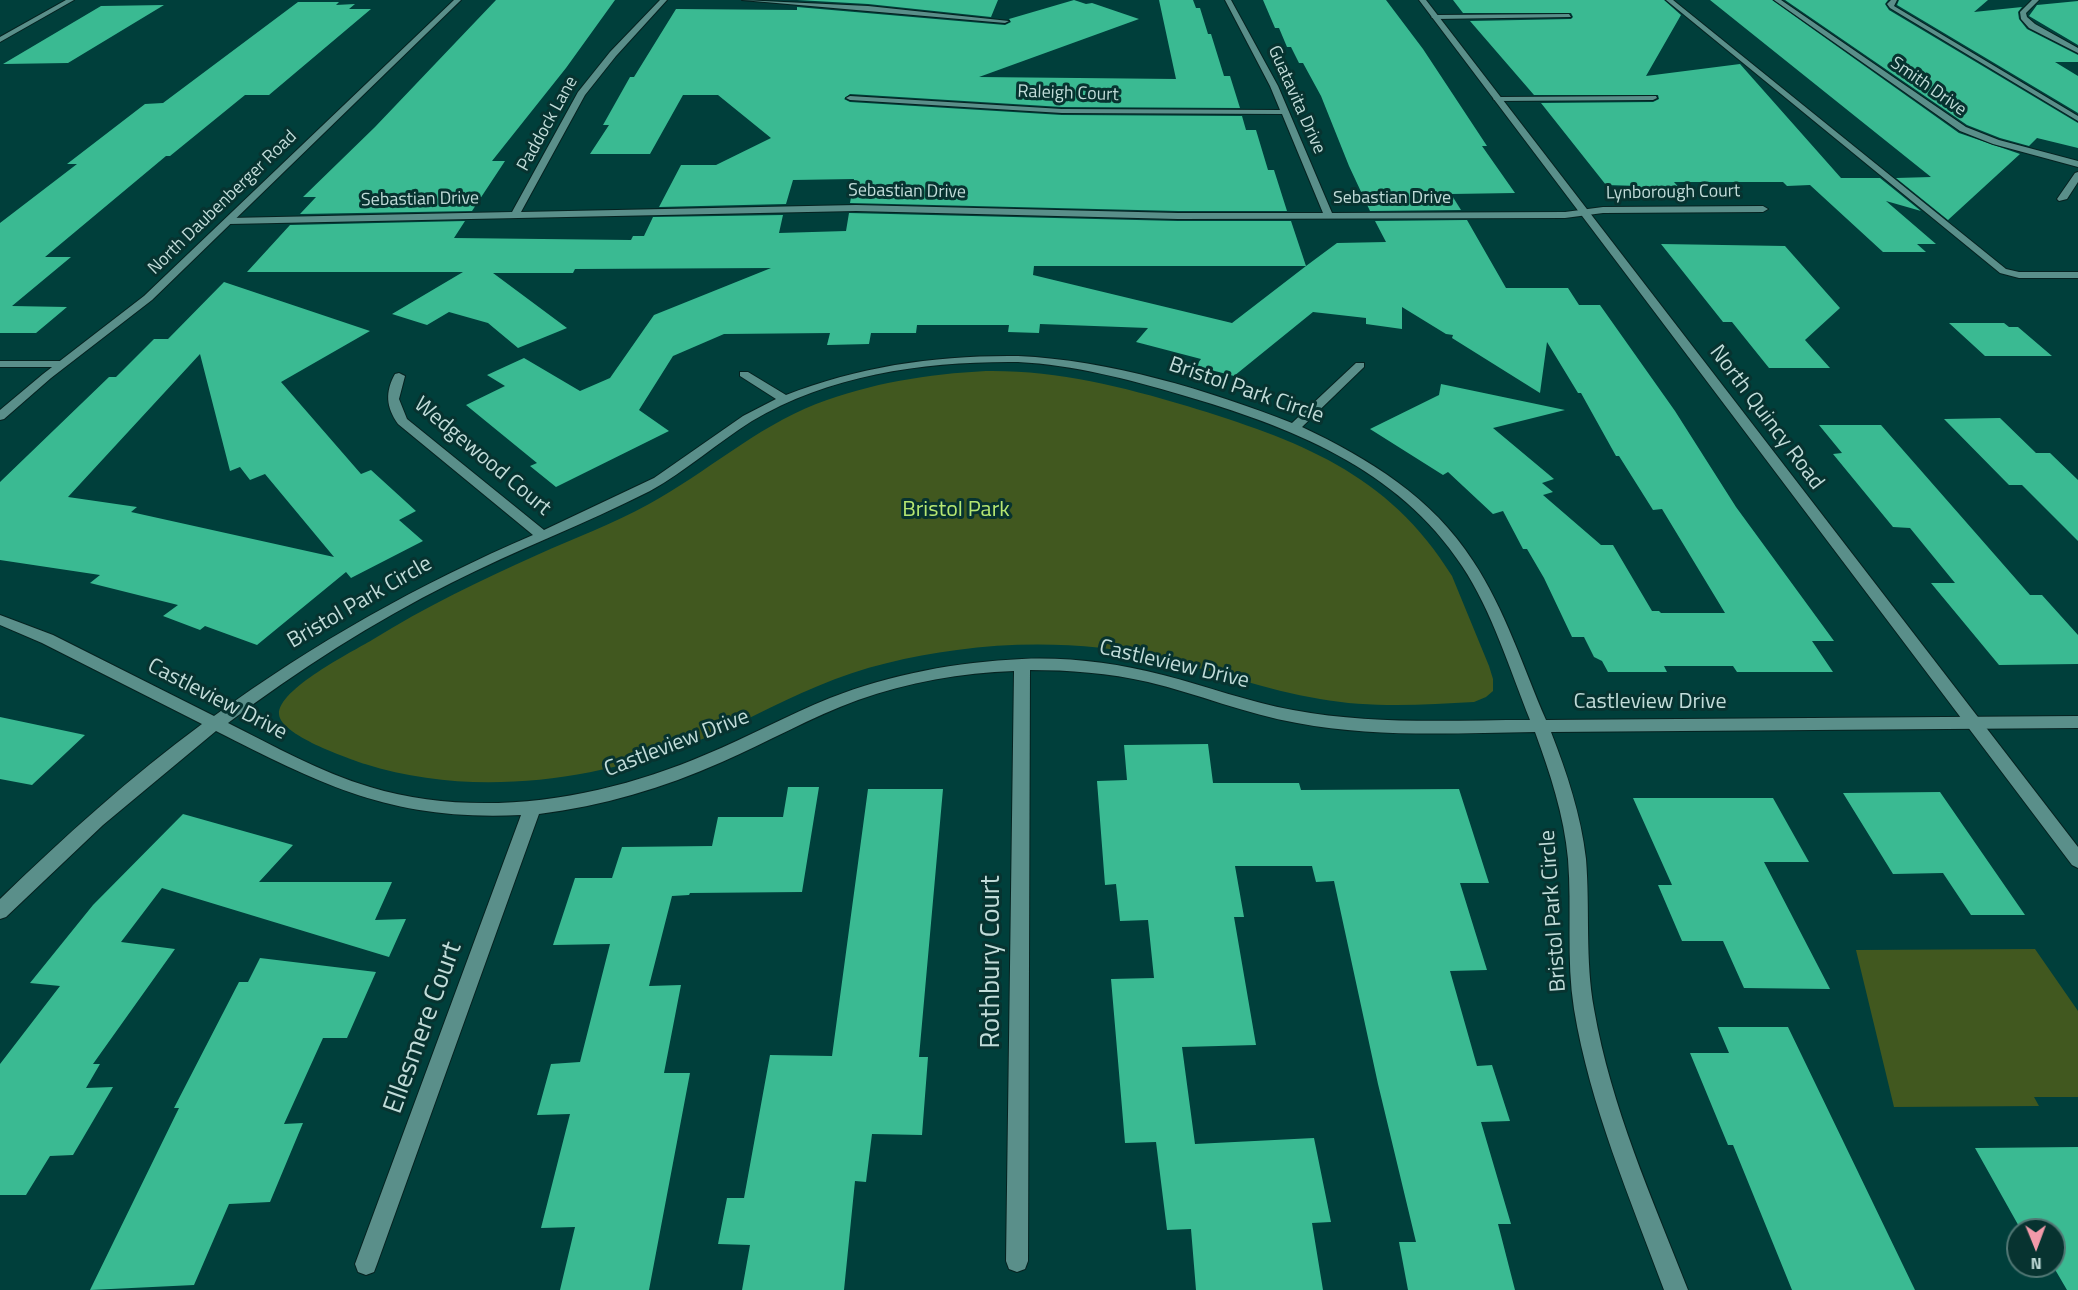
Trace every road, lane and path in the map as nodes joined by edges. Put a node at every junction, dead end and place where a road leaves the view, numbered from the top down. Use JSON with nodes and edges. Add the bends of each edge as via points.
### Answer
{"nodes":[{"id":1,"x":71,"y":0,"type":"edge"},
{"id":2,"x":458,"y":0,"type":"edge"},
{"id":3,"x":664,"y":0,"type":"edge"},
{"id":4,"x":745,"y":0,"type":"edge"},
{"id":5,"x":1228,"y":0,"type":"edge"},
{"id":6,"x":1422,"y":0,"type":"edge"},
{"id":7,"x":1669,"y":0,"type":"edge"},
{"id":8,"x":1777,"y":0,"type":"edge"},
{"id":9,"x":1894,"y":0,"type":"edge"},
{"id":10,"x":2036,"y":0,"type":"edge"},
{"id":11,"x":1569,"y":16,"type":"dead end"},
{"id":12,"x":1435,"y":17,"type":"junction"},
{"id":13,"x":1005,"y":21,"type":"dead end"},
{"id":14,"x":0,"y":27,"type":"edge"},
{"id":15,"x":23,"y":27,"type":"junction"},
{"id":16,"x":0,"y":40,"type":"edge"},
{"id":17,"x":2078,"y":51,"type":"edge"},
{"id":18,"x":850,"y":98,"type":"dead end"},
{"id":19,"x":1653,"y":98,"type":"dead end"},
{"id":20,"x":1497,"y":99,"type":"junction"},
{"id":21,"x":1285,"y":112,"type":"junction"},
{"id":22,"x":2078,"y":119,"type":"edge"},
{"id":23,"x":2078,"y":164,"type":"edge"},
{"id":24,"x":2078,"y":175,"type":"edge"},
{"id":25,"x":2062,"y":199,"type":"dead end"},
{"id":26,"x":1763,"y":209,"type":"dead end"},
{"id":27,"x":1583,"y":213,"type":"junction"},
{"id":28,"x":515,"y":215,"type":"junction"},
{"id":29,"x":1329,"y":216,"type":"junction"},
{"id":30,"x":229,"y":221,"type":"junction"},
{"id":31,"x":2078,"y":275,"type":"edge"},
{"id":32,"x":0,"y":364,"type":"edge"},
{"id":33,"x":62,"y":364,"type":"junction"},
{"id":34,"x":1360,"y":365,"type":"dead end"},
{"id":35,"x":744,"y":374,"type":"dead end"},
{"id":36,"x":399,"y":376,"type":"dead end"},
{"id":37,"x":784,"y":399,"type":"junction"},
{"id":38,"x":0,"y":416,"type":"edge"},
{"id":39,"x":1295,"y":427,"type":"junction"},
{"id":40,"x":543,"y":536,"type":"junction"},
{"id":41,"x":0,"y":620,"type":"edge"},
{"id":42,"x":1022,"y":665,"type":"junction"},
{"id":43,"x":2078,"y":722,"type":"edge"},
{"id":44,"x":1972,"y":723,"type":"junction"},
{"id":45,"x":215,"y":724,"type":"junction"},
{"id":46,"x":1540,"y":726,"type":"junction"},
{"id":47,"x":532,"y":809,"type":"junction"},
{"id":48,"x":2078,"y":860,"type":"edge"},
{"id":49,"x":0,"y":910,"type":"edge"},
{"id":50,"x":1017,"y":1261,"type":"dead end"},
{"id":51,"x":366,"y":1264,"type":"dead end"},
{"id":52,"x":1676,"y":1290,"type":"edge"}],
"edges":[{"from":1,"to":15,"type":"street"},
{"from":2,"to":30,"type":"street","name":"North Daubenberger Road"},
{"from":3,"to":28,"type":"street","name":"Paddock Lane","via":[[580,94]]},
{"from":4,"to":13,"type":"street"},
{"from":5,"to":21,"type":"street","name":"Guatavita Drive"},
{"from":6,"to":12,"type":"street","name":"North Quincy Road"},
{"from":7,"to":31,"type":"lane","via":[[2003,271],[2019,275]]},
{"from":8,"to":23,"type":"street","name":"Smith Drive","via":[[1963,129]]},
{"from":9,"to":22,"type":"lane","via":[[1892,6]]},
{"from":10,"to":17,"type":"street","via":[[2022,12],[2023,18]]},
{"from":11,"to":12,"type":"street"},
{"from":12,"to":20,"type":"street","name":"North Quincy Road"},
{"from":14,"to":15,"type":"street"},
{"from":15,"to":16,"type":"street"},
{"from":18,"to":21,"type":"street","name":"Raleigh Court","via":[[1080,111]]},
{"from":19,"to":20,"type":"street"},
{"from":20,"to":27,"type":"street","name":"North Quincy Road"},
{"from":21,"to":29,"type":"street","name":"Guatavita Drive"},
{"from":24,"to":25,"type":"street"},
{"from":26,"to":27,"type":"street","name":"Lynborough Court"},
{"from":27,"to":29,"type":"street","name":"Sebastian Drive"},
{"from":27,"to":44,"type":"street","name":"North Quincy Road"},
{"from":28,"to":29,"type":"street","name":"Sebastian Drive","via":[[856,208]]},
{"from":28,"to":30,"type":"street","name":"Sebastian Drive"},
{"from":30,"to":33,"type":"street","name":"North Daubenberger Road","via":[[135,309]]},
{"from":32,"to":33,"type":"street"},
{"from":33,"to":38,"type":"street","name":"North Daubenberger Road"},
{"from":34,"to":39,"type":"street"},
{"from":35,"to":37,"type":"street"},
{"from":36,"to":40,"type":"street","name":"Wedgewood Court","via":[[392,403],[402,421]]},
{"from":37,"to":39,"type":"street","name":"Bristol Park Circle","via":[[836,382],[908,366],[976,359],[1048,361],[1134,377]]},
{"from":37,"to":40,"type":"street","name":"Bristol Park Circle","via":[[741,423],[658,482]]},
{"from":39,"to":46,"type":"street","name":"Bristol Park Circle","via":[[1395,485],[1448,537],[1471,568],[1490,605]]},
{"from":40,"to":45,"type":"street","name":"Bristol Park Circle","via":[[446,579],[371,619],[286,672]]},
{"from":41,"to":45,"type":"street","name":"Castleview Drive","via":[[48,639]]},
{"from":42,"to":46,"type":"street","name":"Castleview Drive","via":[[1126,672],[1286,715],[1355,725]]},
{"from":42,"to":47,"type":"street","name":"Castleview Drive","via":[[957,671],[886,684],[833,703],[672,775],[595,799]]},
{"from":42,"to":50,"type":"street","name":"Rothbury Court"},
{"from":43,"to":44,"type":"street","name":"Castleview Drive"},
{"from":44,"to":46,"type":"street","name":"Castleview Drive"},
{"from":44,"to":48,"type":"street","name":"North Quincy Road"},
{"from":45,"to":47,"type":"street","name":"Castleview Drive","via":[[317,776],[370,795],[447,808]]},
{"from":45,"to":49,"type":"street","name":"Bristol Park Circle","via":[[80,834]]},
{"from":46,"to":52,"type":"street","name":"Bristol Park Circle","via":[[1574,837],[1577,960],[1584,1014],[1599,1073]]},
{"from":47,"to":51,"type":"street","name":"Ellesmere Court"}]}
